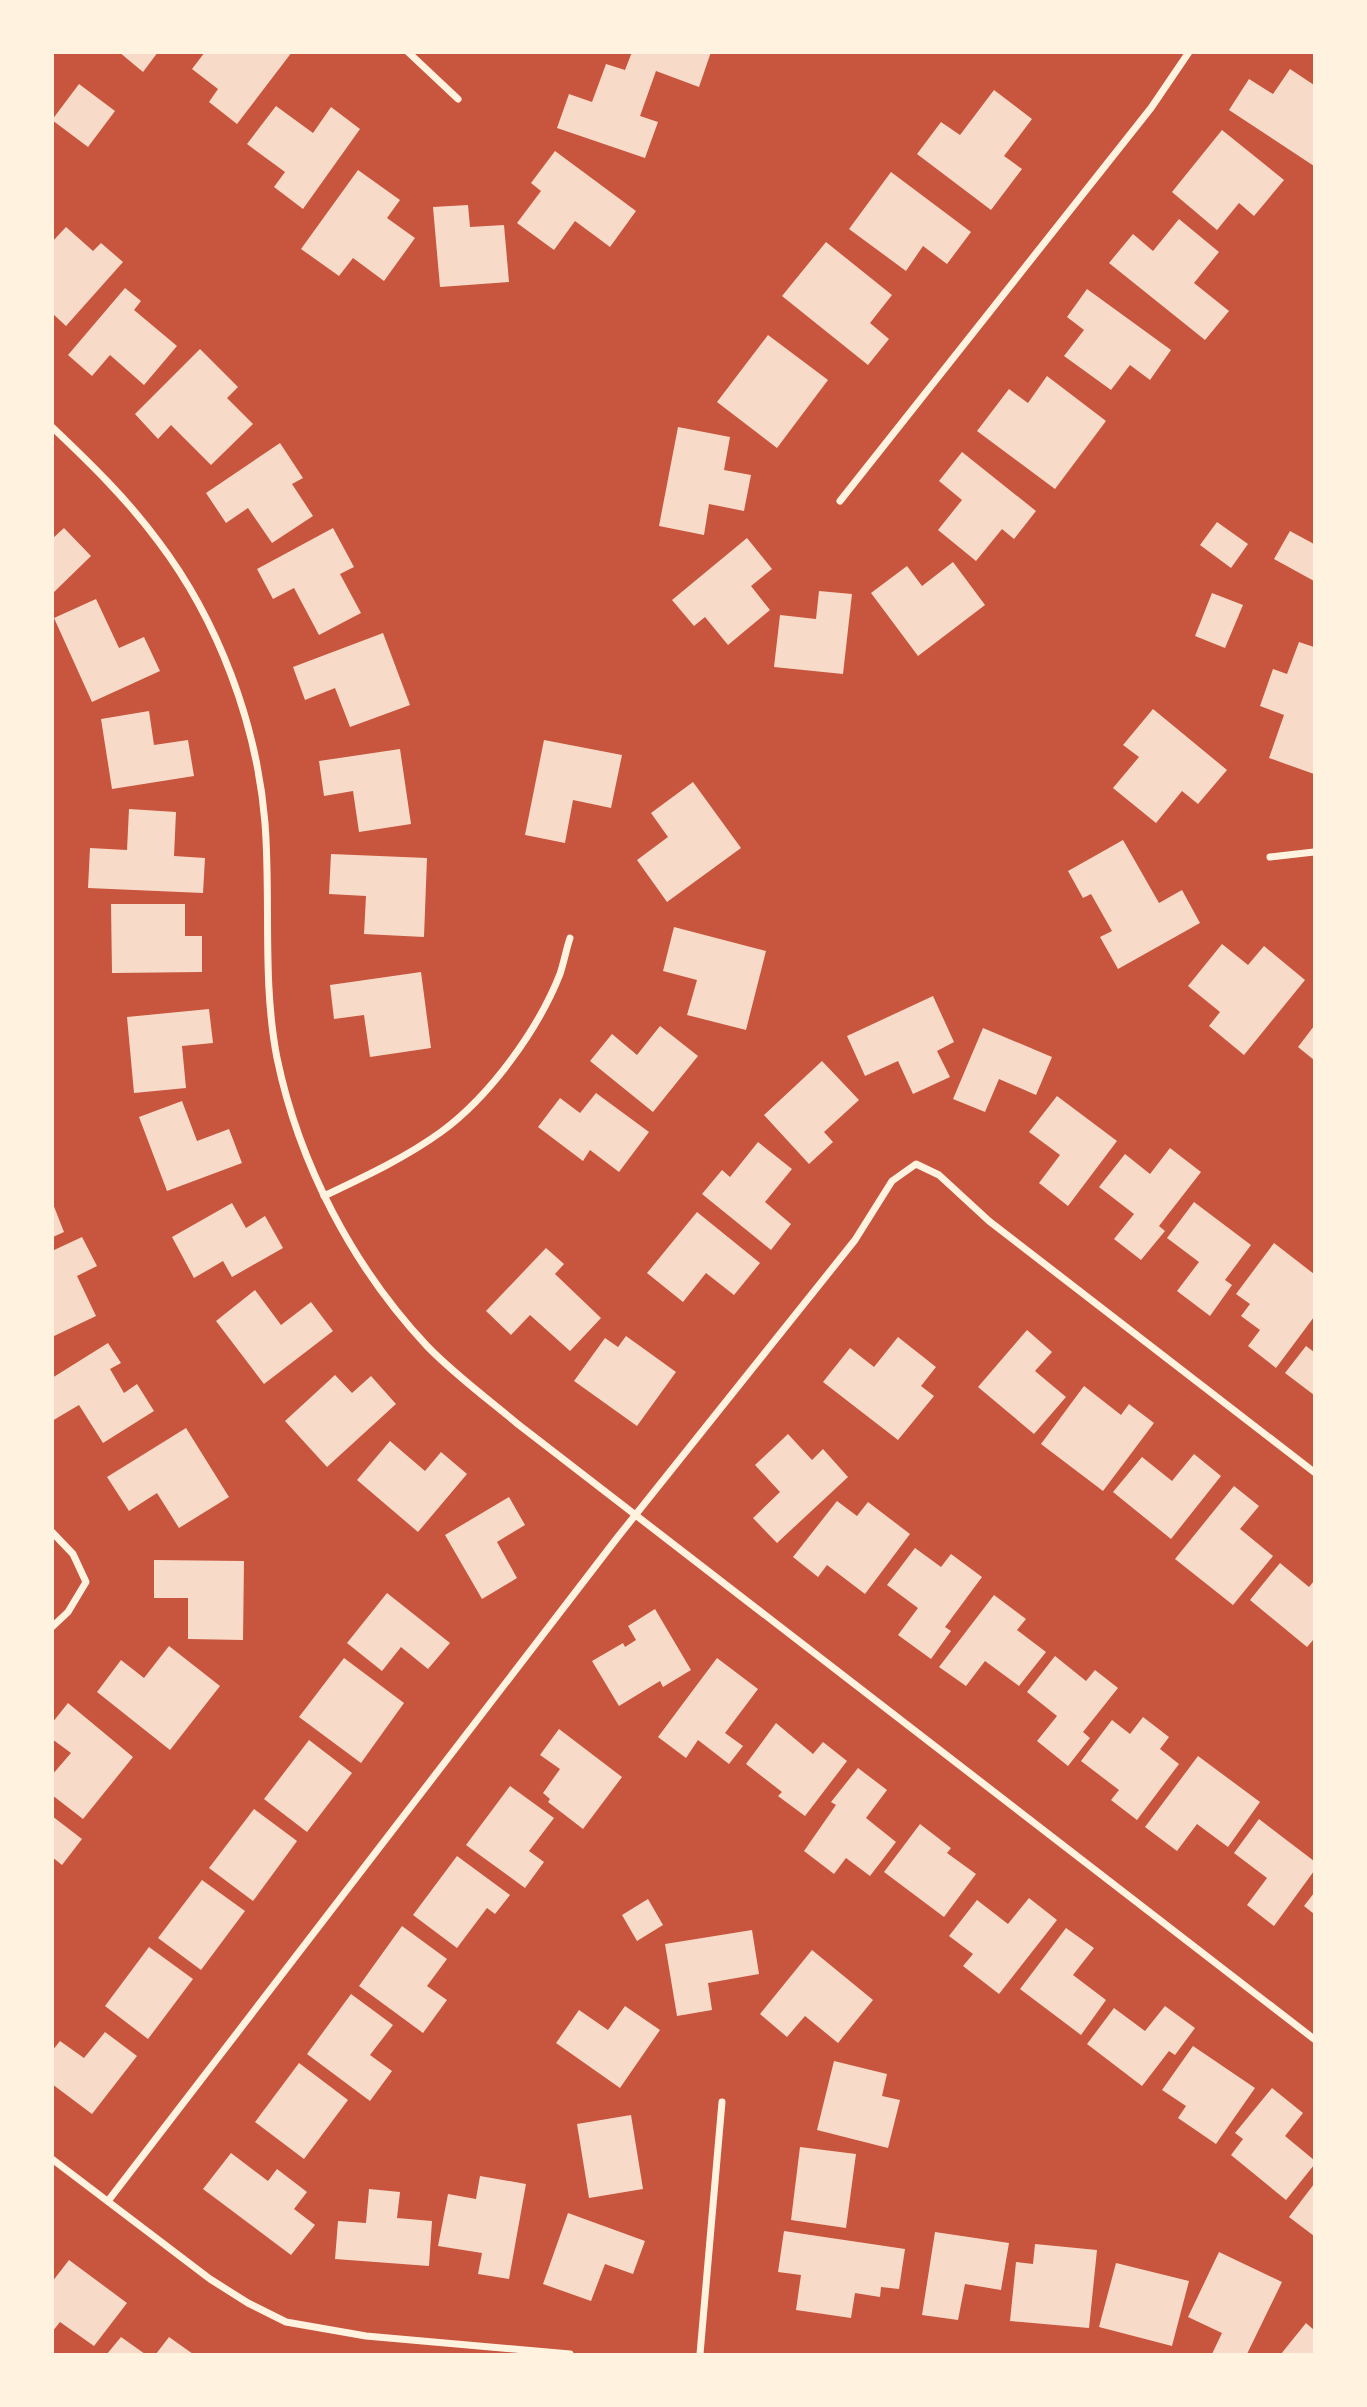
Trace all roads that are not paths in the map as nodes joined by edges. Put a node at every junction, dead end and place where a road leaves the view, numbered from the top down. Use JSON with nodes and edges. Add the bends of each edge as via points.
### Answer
{"nodes":[{"id":1,"x":408,"y":52,"type":"edge"},
{"id":2,"x":1189,"y":52,"type":"edge"},
{"id":3,"x":458,"y":99,"type":"dead end"},
{"id":4,"x":52,"y":427,"type":"edge"},
{"id":5,"x":840,"y":501,"type":"dead end"},
{"id":6,"x":1314,"y":852,"type":"edge"},
{"id":7,"x":1270,"y":857,"type":"dead end"},
{"id":8,"x":570,"y":938,"type":"dead end"},
{"id":9,"x":324,"y":1196,"type":"junction"},
{"id":10,"x":1314,"y":1472,"type":"edge"},
{"id":11,"x":635,"y":1515,"type":"junction"},
{"id":12,"x":52,"y":1532,"type":"edge"},
{"id":13,"x":52,"y":1627,"type":"edge"},
{"id":14,"x":1314,"y":2039,"type":"edge"},
{"id":15,"x":722,"y":2102,"type":"dead end"},
{"id":16,"x":52,"y":2159,"type":"edge"},
{"id":17,"x":108,"y":2201,"type":"junction"},
{"id":18,"x":570,"y":2354,"type":"edge"},
{"id":19,"x":700,"y":2354,"type":"edge"}],
"edges":[{"from":1,"to":3,"type":"street"},
{"from":2,"to":5,"type":"street","via":[[1151,108]]},
{"from":4,"to":9,"type":"street","via":[[130,505],[160,543],[190,590],[236,689],[258,769],[265,820],[267,960],[277,1057],[289,1104]]},
{"from":6,"to":7,"type":"street"},
{"from":8,"to":9,"type":"street","via":[[544,1007],[520,1045],[466,1111],[409,1152]]},
{"from":9,"to":11,"type":"street","via":[[378,1286],[428,1346],[519,1425]]},
{"from":10,"to":11,"type":"street","via":[[989,1221],[939,1175],[916,1164],[892,1181],[855,1240]]},
{"from":11,"to":14,"type":"street"},
{"from":11,"to":17,"type":"street"},
{"from":12,"to":13,"type":"street","via":[[73,1554],[86,1582],[68,1612]]},
{"from":15,"to":19,"type":"street"},
{"from":16,"to":17,"type":"street"},
{"from":17,"to":18,"type":"street","via":[[210,2278],[286,2322],[366,2336]]}]}
